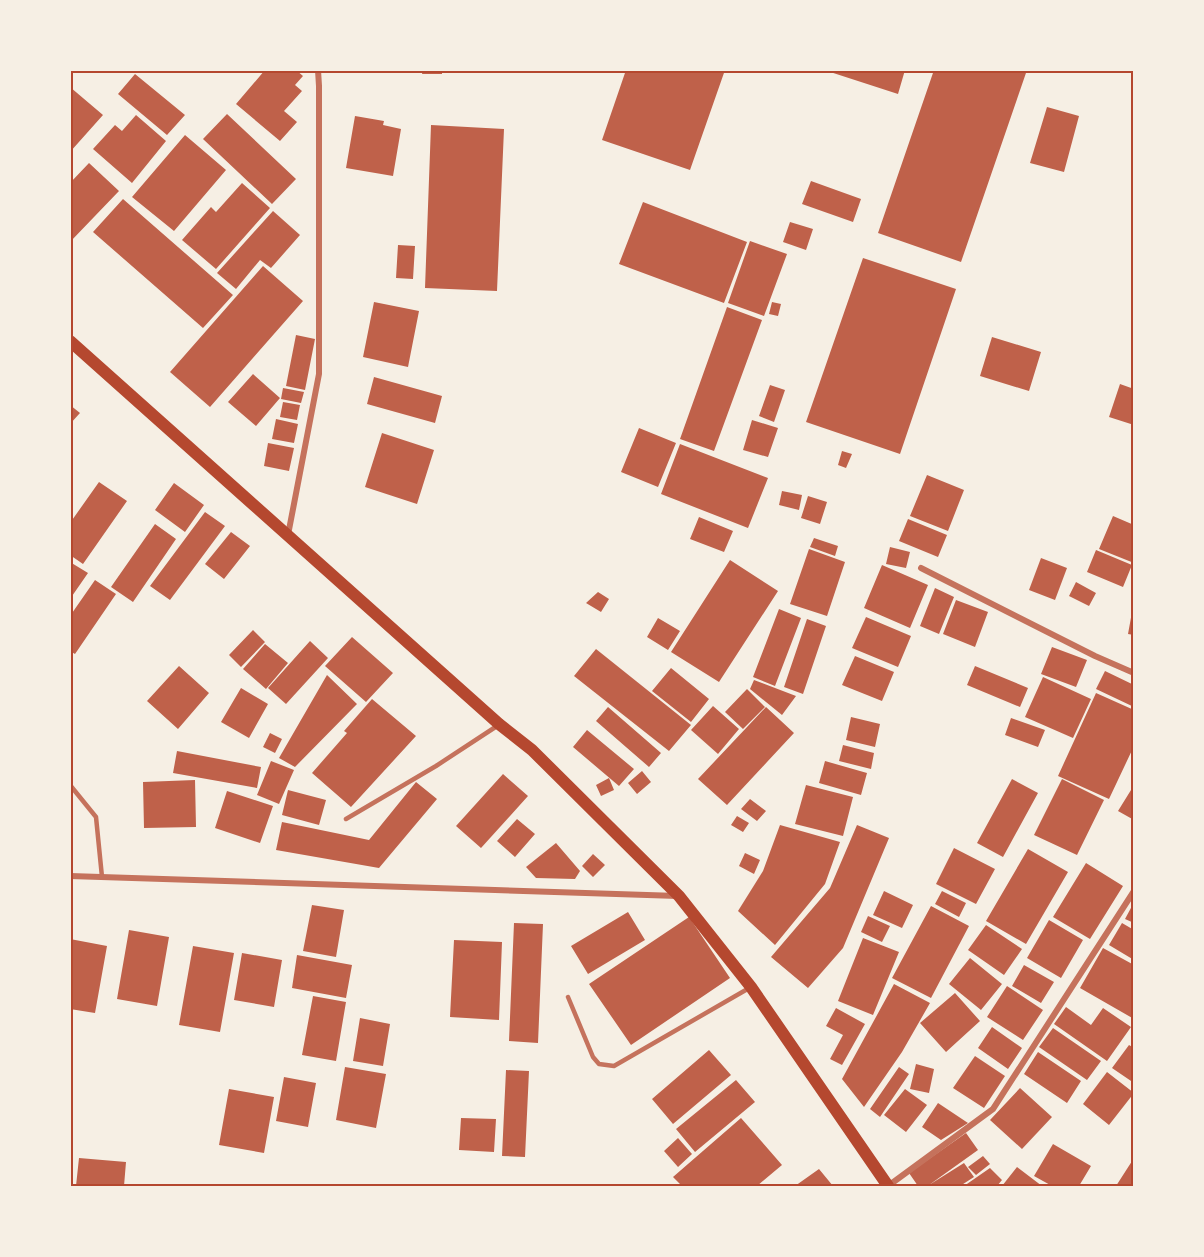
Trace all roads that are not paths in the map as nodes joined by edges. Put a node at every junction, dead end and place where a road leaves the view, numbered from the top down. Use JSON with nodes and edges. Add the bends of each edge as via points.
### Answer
{"nodes":[{"id":1,"x":318,"y":70,"type":"edge"},
{"id":2,"x":70,"y":341,"type":"edge"},
{"id":3,"x":288,"y":536,"type":"junction"},
{"id":4,"x":921,"y":568,"type":"dead end"},
{"id":5,"x":1134,"y":673,"type":"edge"},
{"id":6,"x":499,"y":724,"type":"junction"},
{"id":7,"x":70,"y":784,"type":"edge"},
{"id":8,"x":346,"y":819,"type":"dead end"},
{"id":9,"x":70,"y":876,"type":"edge"},
{"id":10,"x":102,"y":877,"type":"junction"},
{"id":11,"x":1134,"y":891,"type":"edge"},
{"id":12,"x":679,"y":896,"type":"junction"},
{"id":13,"x":751,"y":987,"type":"junction"},
{"id":14,"x":568,"y":997,"type":"dead end"},
{"id":15,"x":888,"y":1186,"type":"edge"}],
"edges":[{"from":1,"to":3,"type":"street","via":[[318,374]]},
{"from":2,"to":3,"type":"main road"},
{"from":3,"to":6,"type":"main road"},
{"from":4,"to":5,"type":"street"},
{"from":6,"to":8,"type":"lane"},
{"from":6,"to":12,"type":"main road","via":[[532,750]]},
{"from":7,"to":10,"type":"lane","via":[[96,818]]},
{"from":9,"to":10,"type":"street"},
{"from":10,"to":12,"type":"street"},
{"from":11,"to":15,"type":"street","via":[[993,1109]]},
{"from":12,"to":13,"type":"main road"},
{"from":13,"to":14,"type":"lane","via":[[614,1066],[599,1064],[593,1057]]},
{"from":13,"to":15,"type":"main road"}]}
